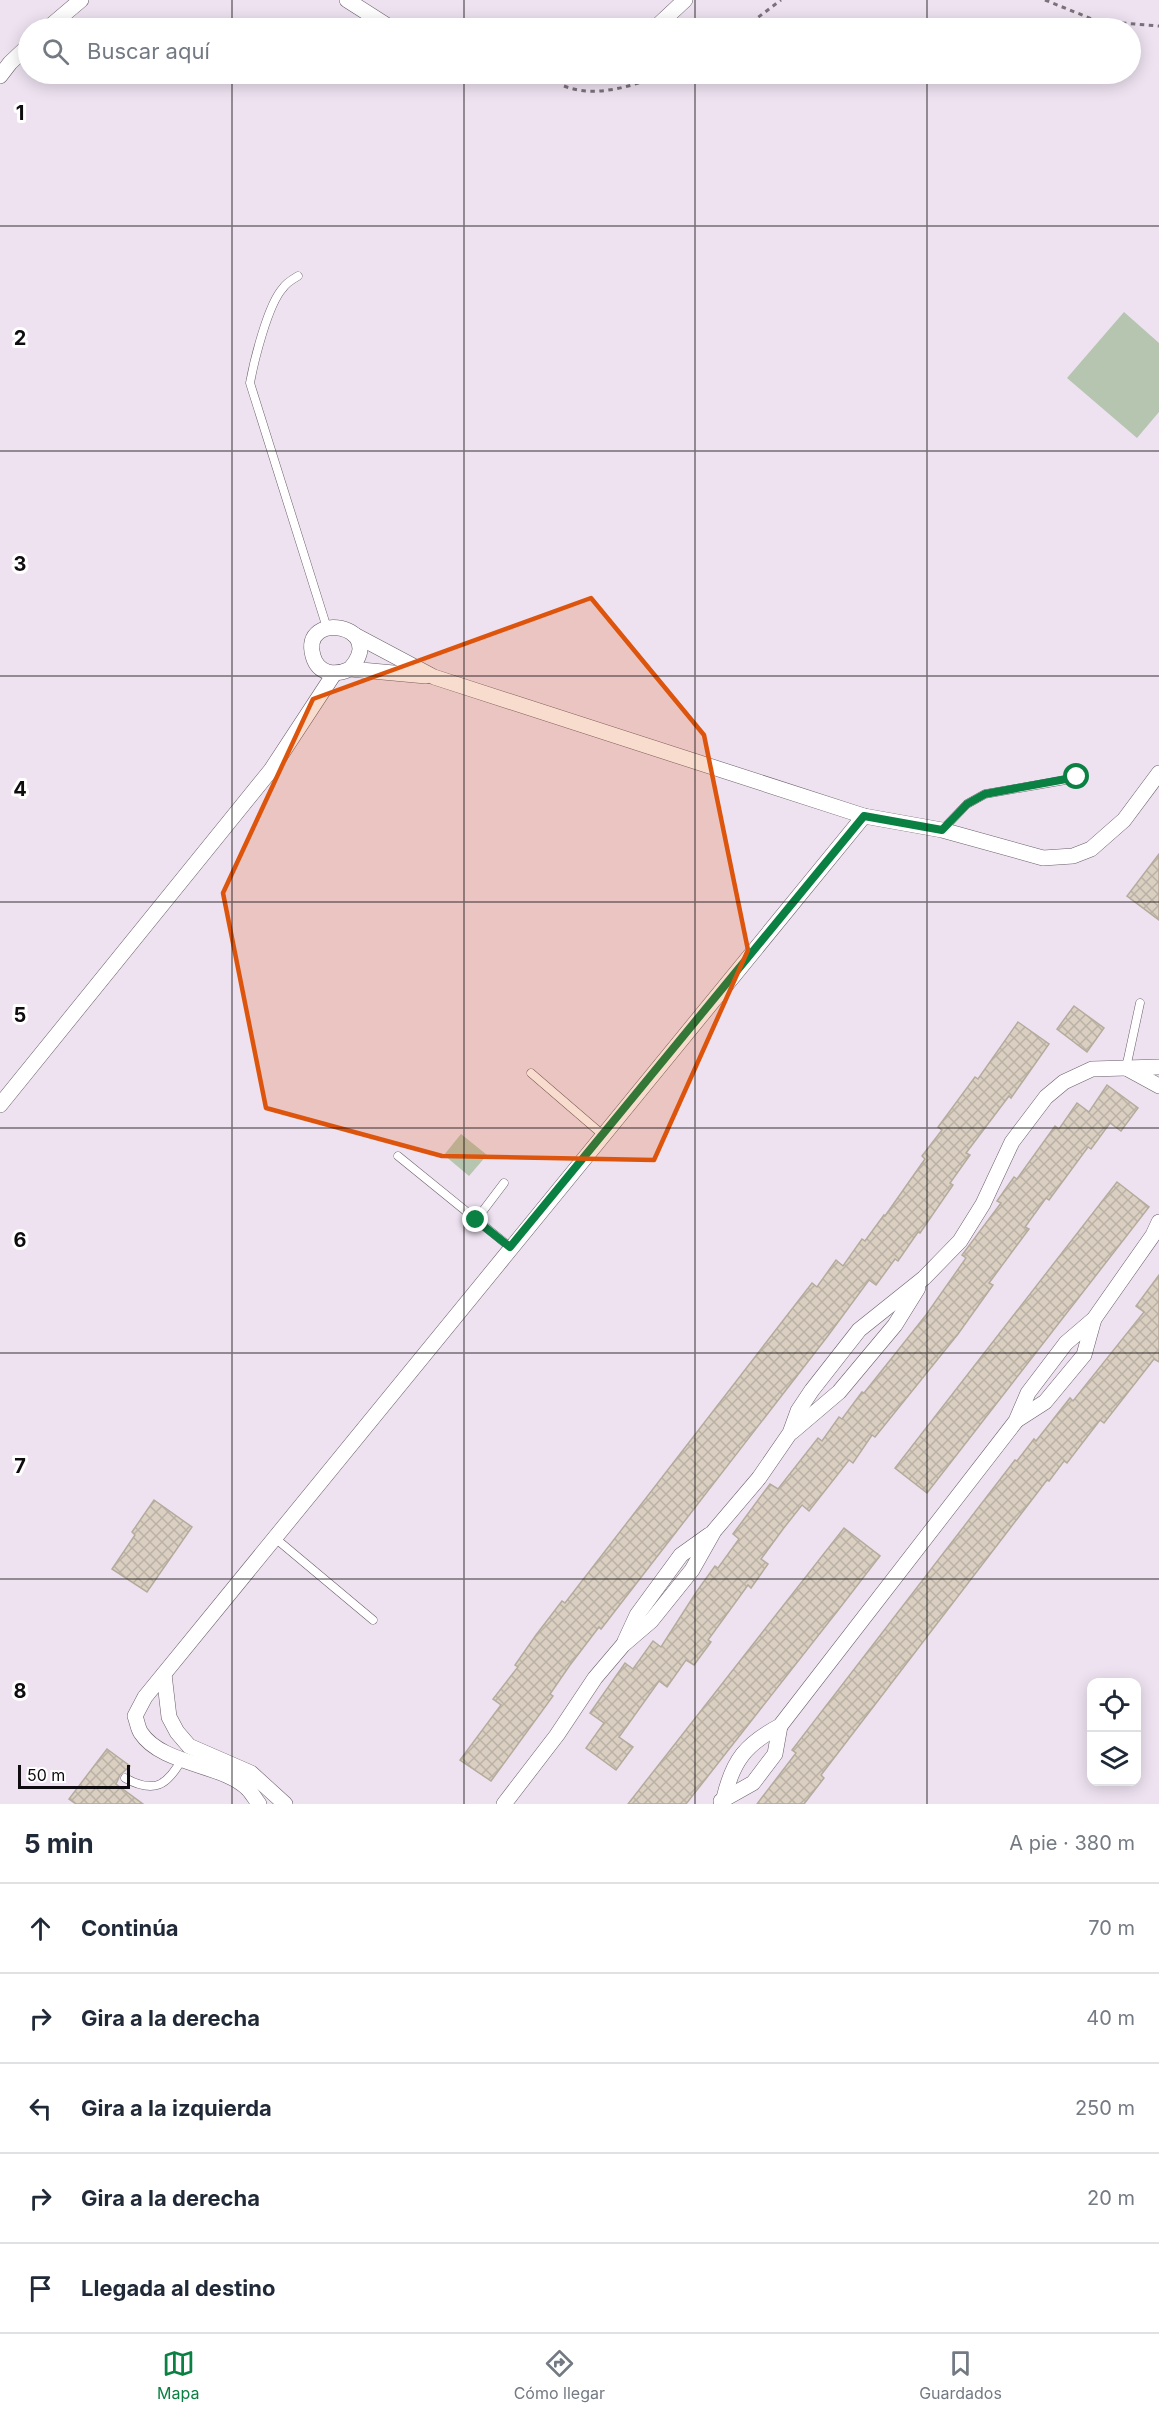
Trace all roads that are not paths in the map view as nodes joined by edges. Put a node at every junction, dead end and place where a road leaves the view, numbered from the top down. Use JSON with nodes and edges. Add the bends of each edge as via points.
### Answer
{"nodes":[{"id":1,"x":81,"y":0,"type":"edge"},
{"id":2,"x":347,"y":0,"type":"edge"},
{"id":3,"x":685,"y":0,"type":"edge"},
{"id":4,"x":60,"y":18,"type":"edge"},
{"id":5,"x":375,"y":18,"type":"edge"},
{"id":6,"x":666,"y":18,"type":"edge"},
{"id":7,"x":18,"y":55,"type":"edge"},
{"id":8,"x":0,"y":76,"type":"edge"},
{"id":9,"x":298,"y":276,"type":"dead end"},
{"id":10,"x":327,"y":628,"type":"junction"},
{"id":11,"x":353,"y":634,"type":"junction"},
{"id":12,"x":350,"y":669,"type":"junction"},
{"id":13,"x":334,"y":674,"type":"junction"},
{"id":14,"x":434,"y":677,"type":"junction"},
{"id":15,"x":1159,"y":773,"type":"edge"},
{"id":16,"x":1077,"y":777,"type":"dead end"},
{"id":17,"x":864,"y":816,"type":"junction"},
{"id":18,"x":942,"y":830,"type":"junction"},
{"id":19,"x":1140,"y":1003,"type":"dead end"},
{"id":20,"x":1159,"y":1067,"type":"edge"},
{"id":21,"x":1126,"y":1068,"type":"junction"},
{"id":22,"x":531,"y":1072,"type":"dead end"},
{"id":23,"x":1159,"y":1086,"type":"edge"},
{"id":24,"x":0,"y":1105,"type":"edge"},
{"id":25,"x":603,"y":1135,"type":"junction"},
{"id":26,"x":398,"y":1156,"type":"dead end"},
{"id":27,"x":504,"y":1183,"type":"dead end"},
{"id":28,"x":476,"y":1220,"type":"junction"},
{"id":29,"x":1157,"y":1230,"type":"edge"},
{"id":30,"x":510,"y":1247,"type":"junction"},
{"id":31,"x":924,"y":1278,"type":"junction"},
{"id":32,"x":790,"y":1433,"type":"junction"},
{"id":33,"x":275,"y":1538,"type":"junction"},
{"id":34,"x":373,"y":1620,"type":"dead end"},
{"id":35,"x":164,"y":1674,"type":"junction"},
{"id":36,"x":780,"y":1726,"type":"junction"},
{"id":37,"x":182,"y":1759,"type":"junction"},
{"id":38,"x":125,"y":1778,"type":"dead end"},
{"id":39,"x":722,"y":1801,"type":"edge"},
{"id":40,"x":259,"y":1804,"type":"edge"},
{"id":41,"x":285,"y":1804,"type":"edge"},
{"id":42,"x":504,"y":1804,"type":"edge"}],
"edges":[{"from":1,"to":4,"type":"street"},
{"from":2,"to":5,"type":"street"},
{"from":3,"to":6,"type":"street"},
{"from":7,"to":8,"type":"street"},
{"from":9,"to":10,"type":"lane","via":[[282,288],[268,318],[250,383]]},
{"from":10,"to":11,"type":"street","via":[[341,627]]},
{"from":10,"to":13,"type":"street","via":[[316,637],[312,650],[316,664]]},
{"from":11,"to":12,"type":"street","via":[[359,655]]},
{"from":11,"to":14,"type":"street"},
{"from":12,"to":13,"type":"street"},
{"from":12,"to":14,"type":"street"},
{"from":13,"to":24,"type":"street","via":[[271,770]]},
{"from":14,"to":17,"type":"street"},
{"from":15,"to":18,"type":"street","via":[[1124,820],[1091,849],[1073,856],[1043,858]]},
{"from":16,"to":18,"type":"lane","via":[[985,794],[967,804]]},
{"from":17,"to":18,"type":"street"},
{"from":17,"to":25,"type":"street"},
{"from":19,"to":21,"type":"lane"},
{"from":20,"to":21,"type":"street"},
{"from":21,"to":23,"type":"street"},
{"from":21,"to":31,"type":"street","via":[[1083,1072],[1046,1097],[1012,1142],[972,1223],[949,1254]]},
{"from":22,"to":25,"type":"lane"},
{"from":25,"to":30,"type":"street"},
{"from":26,"to":28,"type":"lane"},
{"from":27,"to":28,"type":"lane"},
{"from":28,"to":30,"type":"lane"},
{"from":29,"to":36,"type":"street","via":[[1094,1319],[1060,1351],[1029,1393],[1016,1421]]},
{"from":30,"to":33,"type":"street"},
{"from":31,"to":32,"type":"street","via":[[895,1324],[839,1392]]},
{"from":31,"to":32,"type":"street","via":[[859,1330],[812,1390]]},
{"from":32,"to":42,"type":"street","via":[[759,1478],[714,1531],[681,1555],[637,1614],[623,1645]]},
{"from":33,"to":34,"type":"lane"},
{"from":33,"to":35,"type":"street"},
{"from":35,"to":37,"type":"street","via":[[135,1716],[141,1733]]},
{"from":35,"to":41,"type":"street","via":[[170,1717],[189,1746],[251,1773]]},
{"from":36,"to":39,"type":"street","via":[[756,1739],[730,1772]]},
{"from":36,"to":39,"type":"street","via":[[775,1754],[753,1783]]},
{"from":37,"to":38,"type":"lane","via":[[163,1784],[138,1786]]},
{"from":37,"to":40,"type":"street","via":[[248,1787]]}]}
